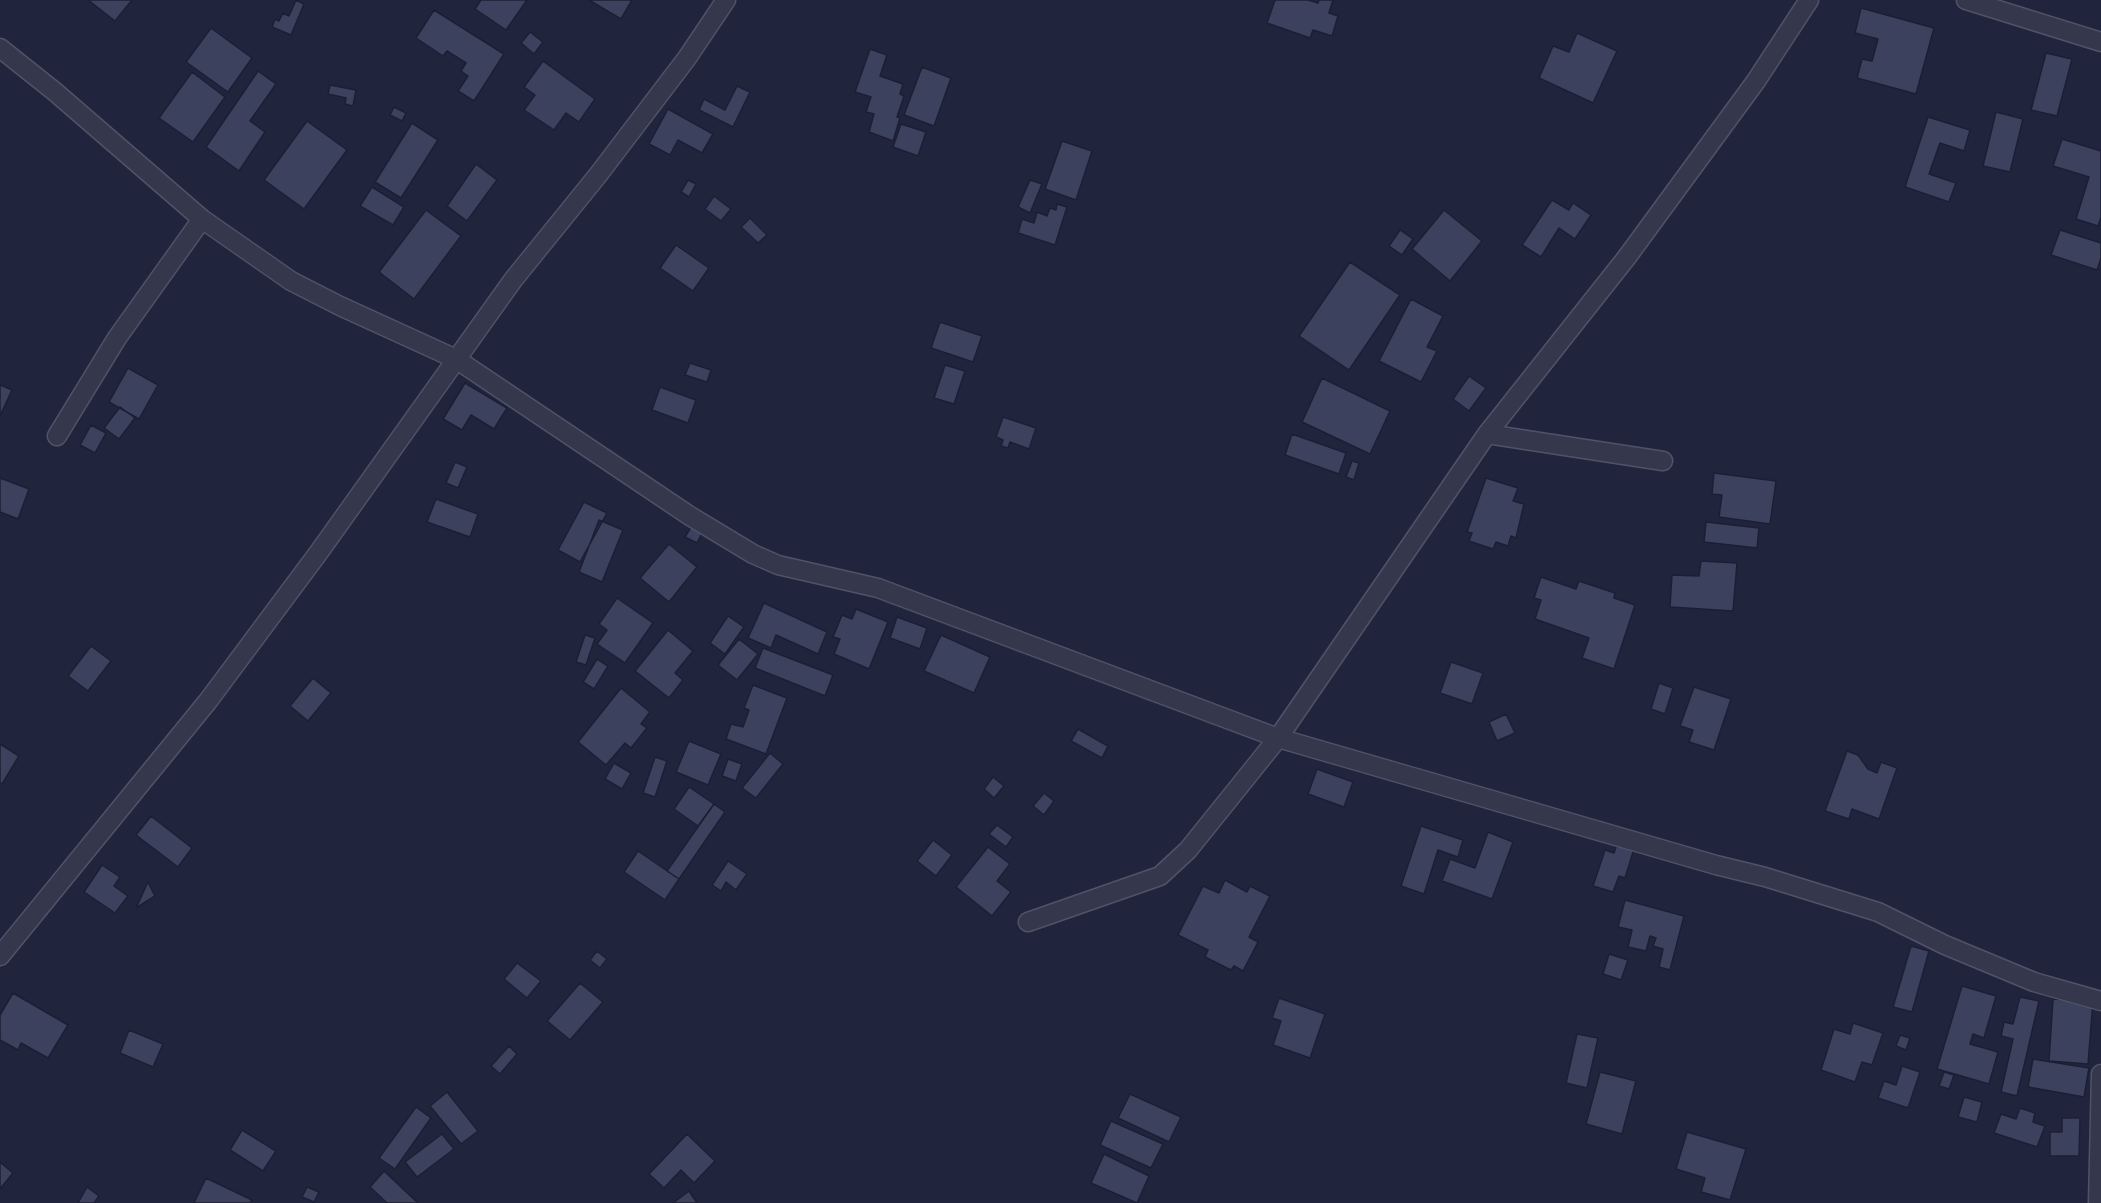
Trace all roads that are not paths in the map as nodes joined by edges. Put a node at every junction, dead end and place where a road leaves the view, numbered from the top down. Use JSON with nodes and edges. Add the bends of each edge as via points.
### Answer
{"nodes":[{"id":1,"x":726,"y":0,"type":"edge"},
{"id":2,"x":1809,"y":0,"type":"edge"},
{"id":3,"x":1966,"y":0,"type":"edge"},
{"id":4,"x":2101,"y":42,"type":"edge"},
{"id":5,"x":0,"y":49,"type":"edge"},
{"id":6,"x":202,"y":219,"type":"junction"},
{"id":7,"x":456,"y":359,"type":"junction"},
{"id":8,"x":1487,"y":434,"type":"junction"},
{"id":9,"x":57,"y":436,"type":"dead end"},
{"id":10,"x":1663,"y":461,"type":"dead end"},
{"id":11,"x":1278,"y":738,"type":"junction"},
{"id":12,"x":1028,"y":922,"type":"dead end"},
{"id":13,"x":0,"y":956,"type":"edge"},
{"id":14,"x":2101,"y":1001,"type":"edge"},
{"id":15,"x":2101,"y":1074,"type":"edge"},
{"id":16,"x":2098,"y":1203,"type":"edge"}],
"edges":[{"from":1,"to":7,"type":"street","via":[[687,58]]},
{"from":2,"to":8,"type":"street","via":[[1756,81],[1627,257]]},
{"from":3,"to":4,"type":"street"},
{"from":5,"to":6,"type":"street"},
{"from":6,"to":7,"type":"street","via":[[291,281]]},
{"from":6,"to":9,"type":"street","via":[[117,338]]},
{"from":7,"to":11,"type":"street","via":[[753,554],[778,565],[878,588]]},
{"from":7,"to":13,"type":"street","via":[[208,701]]},
{"from":8,"to":10,"type":"street"},
{"from":8,"to":11,"type":"street"},
{"from":11,"to":12,"type":"street","via":[[1188,850],[1161,876]]},
{"from":11,"to":14,"type":"street","via":[[1822,893],[1878,912],[2034,982]]},
{"from":15,"to":16,"type":"street"}]}
